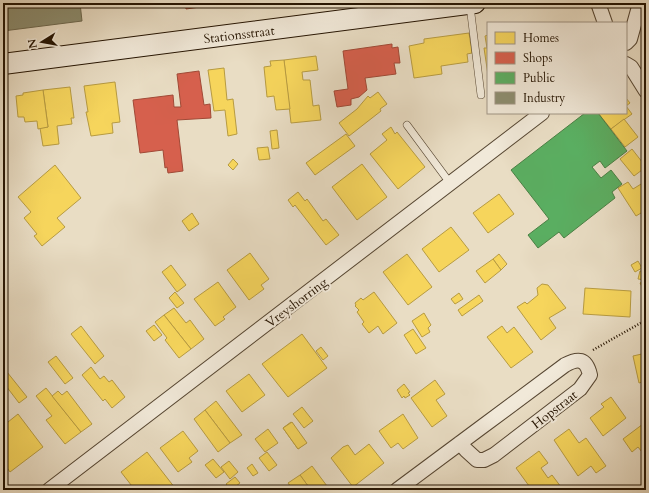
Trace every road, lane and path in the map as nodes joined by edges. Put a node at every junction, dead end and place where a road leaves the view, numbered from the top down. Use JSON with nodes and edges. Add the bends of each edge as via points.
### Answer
{"nodes":[{"id":1,"x":472,"y":3,"type":"edge"},
{"id":2,"x":598,"y":3,"type":"edge"},
{"id":3,"x":640,"y":3,"type":"edge"},
{"id":4,"x":605,"y":22,"type":"edge"},
{"id":5,"x":627,"y":42,"type":"edge"},
{"id":6,"x":3,"y":64,"type":"edge"},
{"id":7,"x":627,"y":65,"type":"edge"},
{"id":8,"x":646,"y":91,"type":"edge"},
{"id":9,"x":481,"y":95,"type":"dead end"},
{"id":10,"x":541,"y":114,"type":"edge"},
{"id":11,"x":407,"y":125,"type":"dead end"},
{"id":12,"x":450,"y":183,"type":"junction"},
{"id":13,"x":646,"y":320,"type":"edge"},
{"id":14,"x":575,"y":360,"type":"junction"},
{"id":15,"x":460,"y":442,"type":"junction"},
{"id":16,"x":49,"y":490,"type":"edge"},
{"id":17,"x":397,"y":490,"type":"edge"}],
"edges":[{"from":1,"to":6,"type":"main road","name":"Stationsstraat"},
{"from":1,"to":9,"type":"lane"},
{"from":2,"to":4,"type":"street"},
{"from":3,"to":5,"type":"street","via":[[632,34]]},
{"from":7,"to":8,"type":"street"},
{"from":10,"to":12,"type":"street","name":"Vreyshorring"},
{"from":11,"to":12,"type":"lane"},
{"from":12,"to":16,"type":"street","name":"Vreyshorring"},
{"from":13,"to":14,"type":"path"},
{"from":14,"to":15,"type":"street"},
{"from":14,"to":15,"type":"street","name":"Hopstraat","via":[[588,367],[590,375],[580,389],[494,455],[477,460]]},
{"from":15,"to":17,"type":"street"}]}
